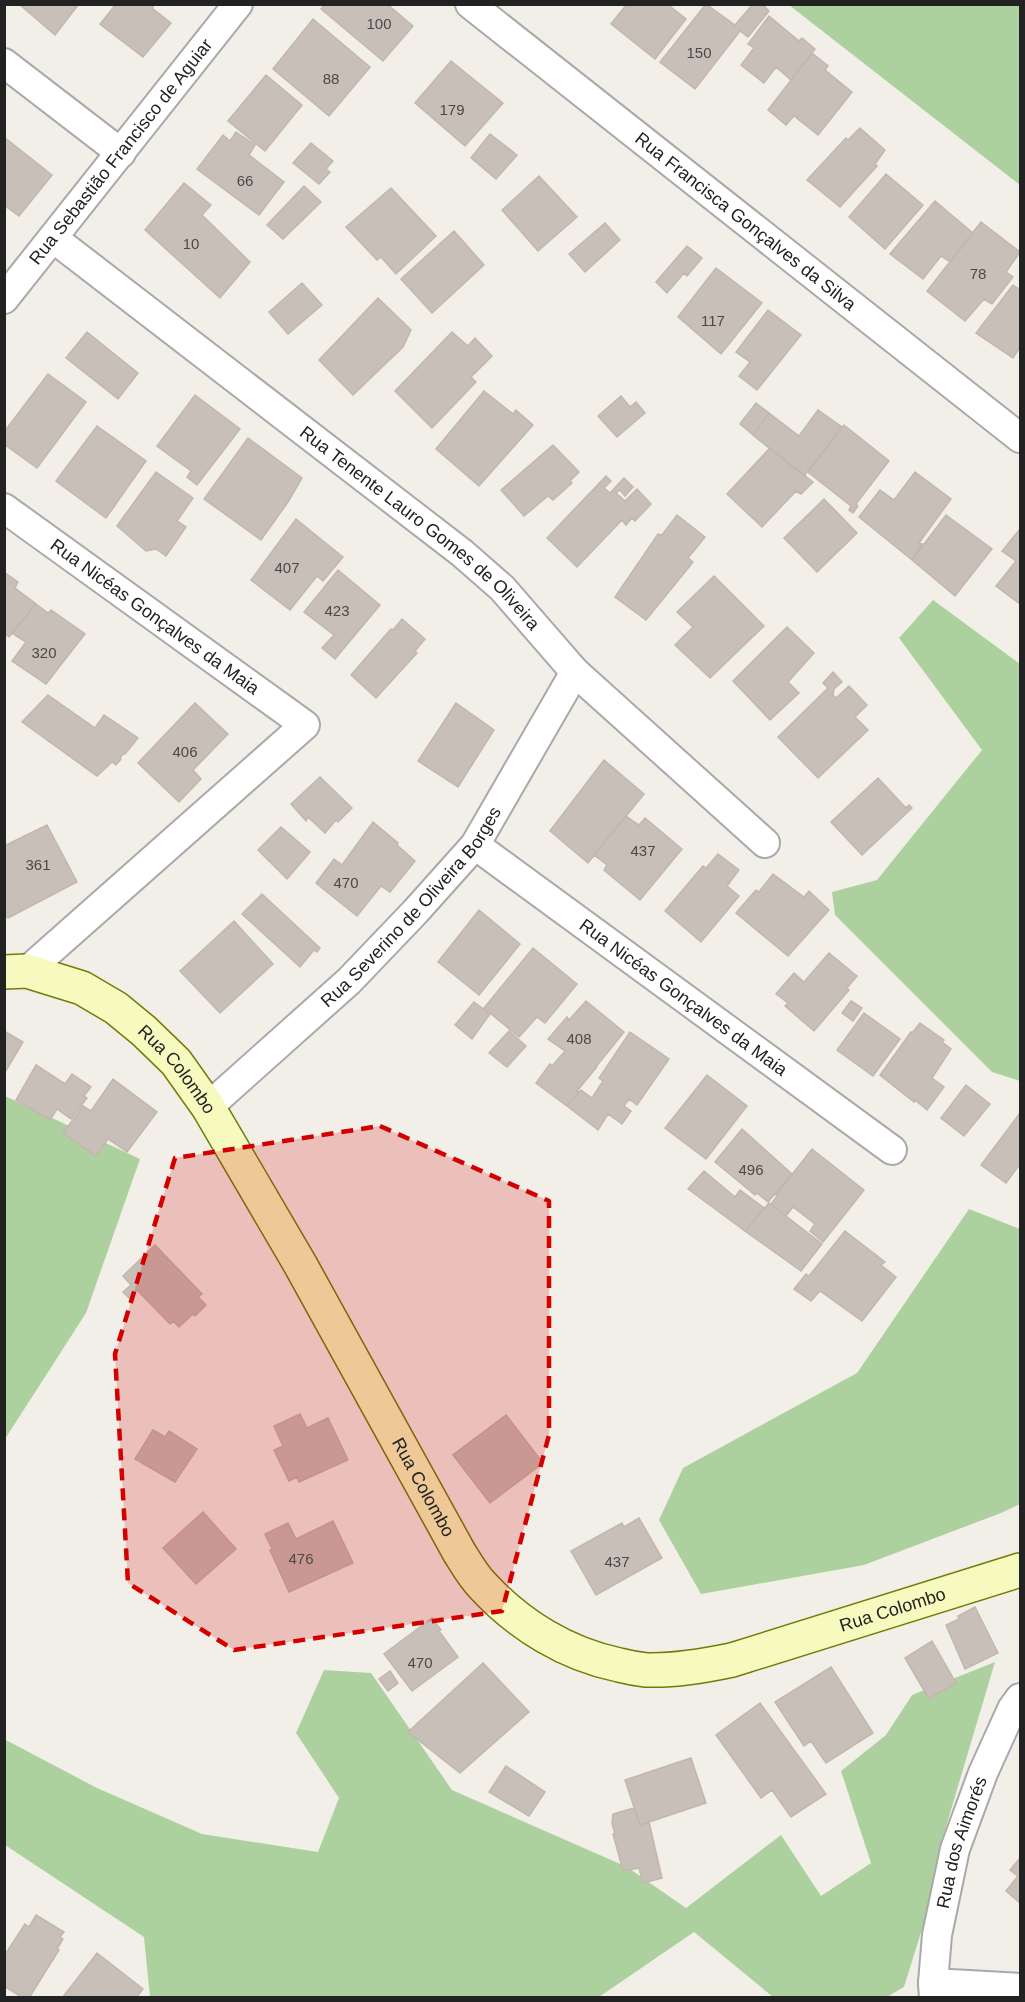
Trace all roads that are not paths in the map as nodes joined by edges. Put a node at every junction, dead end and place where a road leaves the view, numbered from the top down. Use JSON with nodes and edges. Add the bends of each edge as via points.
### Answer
{"nodes":[{"id":1,"x":238,"y":4,"type":"edge"},
{"id":2,"x":470,"y":4,"type":"edge"},
{"id":3,"x":4,"y":63,"type":"edge"},
{"id":4,"x":121,"y":153,"type":"junction"},
{"id":5,"x":53,"y":238,"type":"junction"},
{"id":6,"x":4,"y":299,"type":"edge"},
{"id":7,"x":1020,"y":438,"type":"edge"},
{"id":8,"x":4,"y":508,"type":"edge"},
{"id":9,"x":575,"y":672,"type":"junction"},
{"id":10,"x":765,"y":843,"type":"dead end"},
{"id":11,"x":475,"y":845,"type":"junction"},
{"id":12,"x":16,"y":972,"type":"edge"},
{"id":13,"x":208,"y":1107,"type":"junction"},
{"id":14,"x":892,"y":1150,"type":"dead end"},
{"id":15,"x":1020,"y":1570,"type":"edge"},
{"id":16,"x":1020,"y":1698,"type":"edge"},
{"id":17,"x":1020,"y":1988,"type":"edge"},
{"id":18,"x":933,"y":1990,"type":"edge"}],
"edges":[{"from":1,"to":4,"type":"street","name":"Rua Sebastião Francisco de Aguiar"},
{"from":2,"to":7,"type":"street","name":"Rua Francisca Gonçalves da Silva"},
{"from":3,"to":4,"type":"street"},
{"from":4,"to":5,"type":"street","name":"Rua Sebastião Francisco de Aguiar"},
{"from":5,"to":6,"type":"street","name":"Rua Sebastião Francisco de Aguiar"},
{"from":5,"to":9,"type":"street","name":"Rua Tenente Lauro Gomes de Oliveira","via":[[462,553],[502,588]]},
{"from":8,"to":12,"type":"street","name":"Rua Nicéas Gonçalves da Maia","via":[[305,725]]},
{"from":9,"to":10,"type":"street","name":"Rua Tenente Lauro Gomes de Oliveira"},
{"from":9,"to":11,"type":"street","name":"Rua Severino de Oliveira Borges"},
{"from":11,"to":13,"type":"street","name":"Rua Severino de Oliveira Borges","via":[[349,981]]},
{"from":11,"to":14,"type":"street","name":"Rua Nicéas Gonçalves da Maia"},
{"from":12,"to":13,"type":"street","name":"Rua Colombo","via":[[82,988],[116,1008],[176,1062]]},
{"from":13,"to":15,"type":"street","name":"Rua Colombo","via":[[300,1264],[459,1552],[481,1584],[506,1608],[568,1650],[644,1670],[687,1669],[732,1660]]},
{"from":16,"to":18,"type":"street","name":"Rua dos Aimorés","via":[[983,1773],[955,1849],[937,1935]]},
{"from":17,"to":18,"type":"street"}]}
